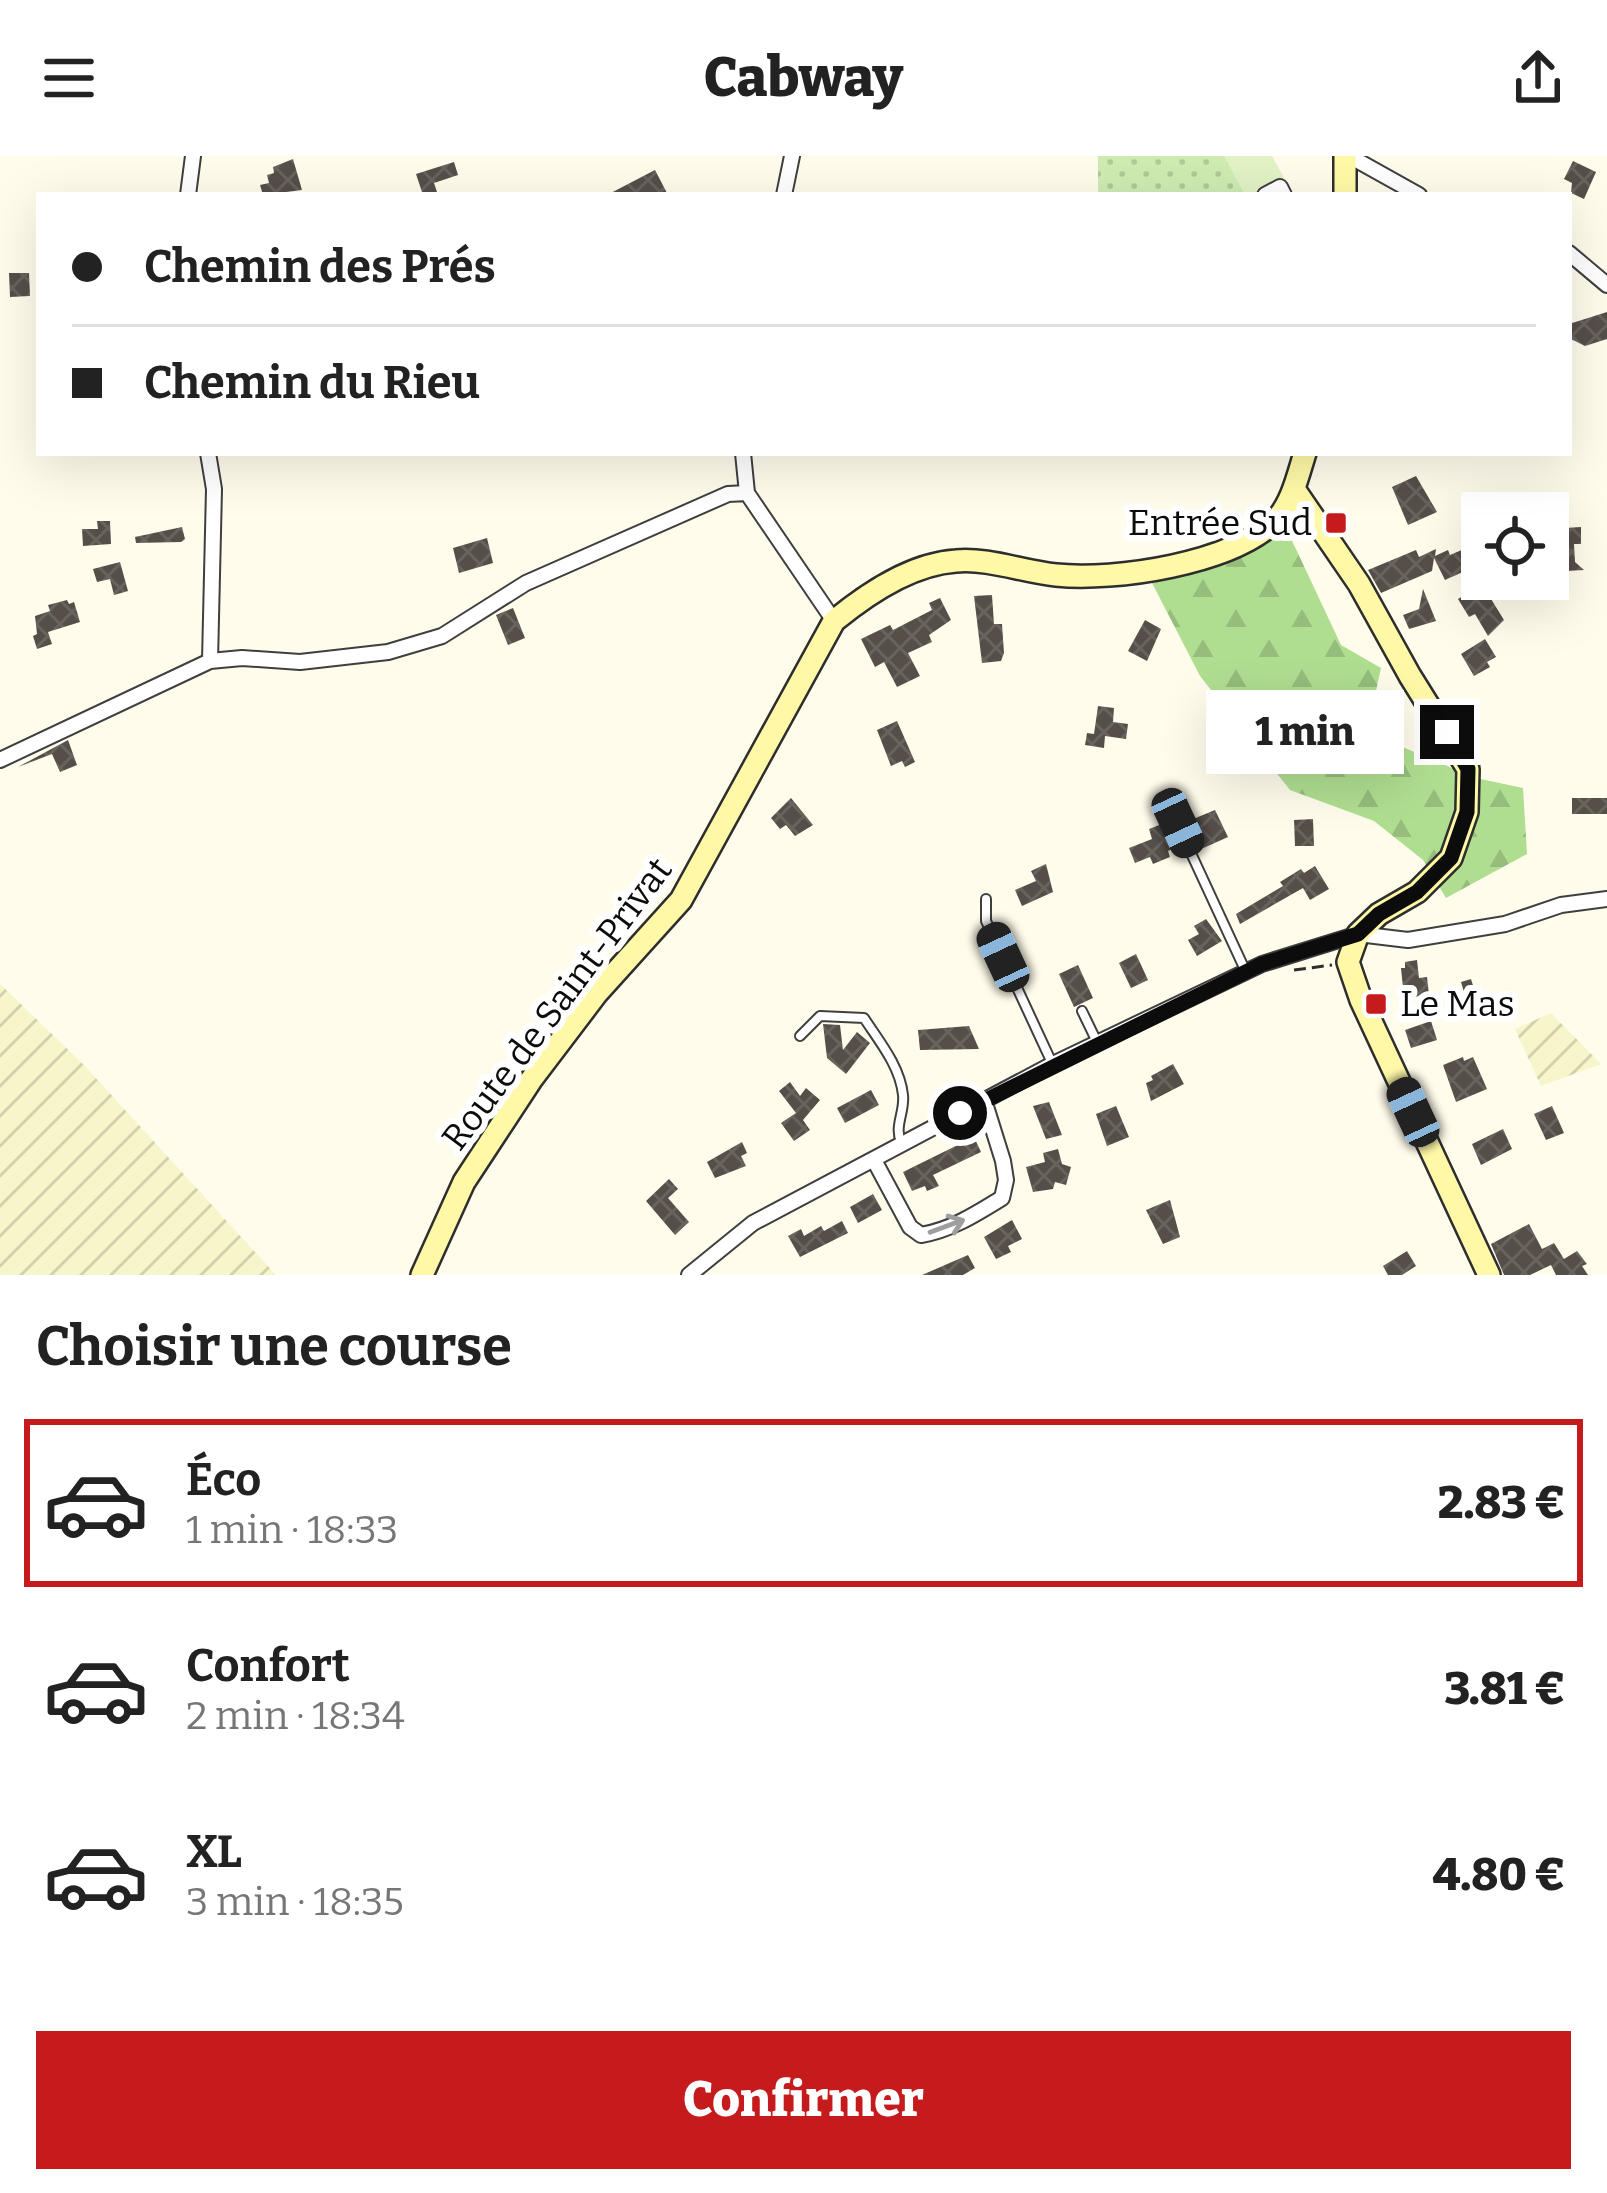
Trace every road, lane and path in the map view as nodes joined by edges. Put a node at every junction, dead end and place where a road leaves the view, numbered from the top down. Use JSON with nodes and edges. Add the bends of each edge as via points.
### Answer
{"nodes":[{"id":1,"x":193,"y":156,"type":"edge"},
{"id":2,"x":791,"y":156,"type":"edge"},
{"id":3,"x":1347,"y":156,"type":"edge"},
{"id":4,"x":188,"y":192,"type":"edge"},
{"id":5,"x":785,"y":192,"type":"edge"},
{"id":6,"x":1345,"y":192,"type":"edge"},
{"id":7,"x":1413,"y":192,"type":"edge"},
{"id":8,"x":1572,"y":256,"type":"edge"},
{"id":9,"x":1607,"y":285,"type":"edge"},
{"id":10,"x":208,"y":456,"type":"edge"},
{"id":11,"x":743,"y":456,"type":"edge"},
{"id":12,"x":1304,"y":456,"type":"edge"},
{"id":13,"x":1294,"y":489,"type":"junction"},
{"id":14,"x":747,"y":493,"type":"junction"},
{"id":15,"x":834,"y":621,"type":"junction"},
{"id":16,"x":210,"y":662,"type":"junction"},
{"id":17,"x":0,"y":760,"type":"edge"},
{"id":18,"x":1170,"y":825,"type":"dead end"},
{"id":19,"x":986,"y":899,"type":"dead end"},
{"id":20,"x":1607,"y":899,"type":"edge"},
{"id":21,"x":1358,"y":934,"type":"junction"},
{"id":22,"x":1348,"y":962,"type":"junction"},
{"id":23,"x":1290,"y":970,"type":"dead end"},
{"id":24,"x":1246,"y":972,"type":"junction"},
{"id":25,"x":1082,"y":1011,"type":"dead end"},
{"id":26,"x":800,"y":1036,"type":"dead end"},
{"id":27,"x":1098,"y":1043,"type":"junction"},
{"id":28,"x":1053,"y":1064,"type":"junction"},
{"id":29,"x":983,"y":1100,"type":"junction"},
{"id":30,"x":902,"y":1144,"type":"junction"},
{"id":31,"x":874,"y":1160,"type":"junction"},
{"id":32,"x":422,"y":1275,"type":"edge"},
{"id":33,"x":689,"y":1275,"type":"edge"},
{"id":34,"x":1489,"y":1275,"type":"edge"}],
"edges":[{"from":1,"to":4,"type":"street"},
{"from":2,"to":5,"type":"street"},
{"from":3,"to":6,"type":"street"},
{"from":3,"to":7,"type":"street"},
{"from":8,"to":9,"type":"street"},
{"from":10,"to":16,"type":"street"},
{"from":11,"to":14,"type":"street"},
{"from":12,"to":13,"type":"street","name":"Route de Saint-Privat"},
{"from":13,"to":15,"type":"street","name":"Route de Saint-Privat","via":[[1276,519],[1243,543],[1203,557],[1112,576],[957,560],[908,573]]},
{"from":13,"to":21,"type":"street","via":[[1468,769],[1467,812],[1451,858]]},
{"from":14,"to":15,"type":"street"},
{"from":14,"to":16,"type":"street","via":[[572,560],[442,636],[322,660]]},
{"from":15,"to":32,"type":"street","name":"Route de Saint-Privat","via":[[681,900],[597,992],[520,1096],[464,1182]]},
{"from":16,"to":17,"type":"street"},
{"from":18,"to":24,"type":"lane","via":[[1178,823]]},
{"from":19,"to":28,"type":"lane","via":[[986,921]]},
{"from":20,"to":21,"type":"street","via":[[1408,940]]},
{"from":21,"to":22,"type":"street"},
{"from":21,"to":24,"type":"street"},
{"from":22,"to":23,"type":"path"},
{"from":22,"to":34,"type":"street"},
{"from":24,"to":27,"type":"street"},
{"from":25,"to":27,"type":"lane"},
{"from":26,"to":30,"type":"lane","via":[[820,1016],[864,1018],[902,1088]]},
{"from":27,"to":28,"type":"street"},
{"from":28,"to":29,"type":"street"},
{"from":29,"to":30,"type":"street"},
{"from":31,"to":29,"type":"street","one_way":true,"via":[[921,1235],[965,1220],[1002,1198],[1006,1180]]},
{"from":30,"to":31,"type":"street"},
{"from":31,"to":33,"type":"street","via":[[753,1223]]}]}
